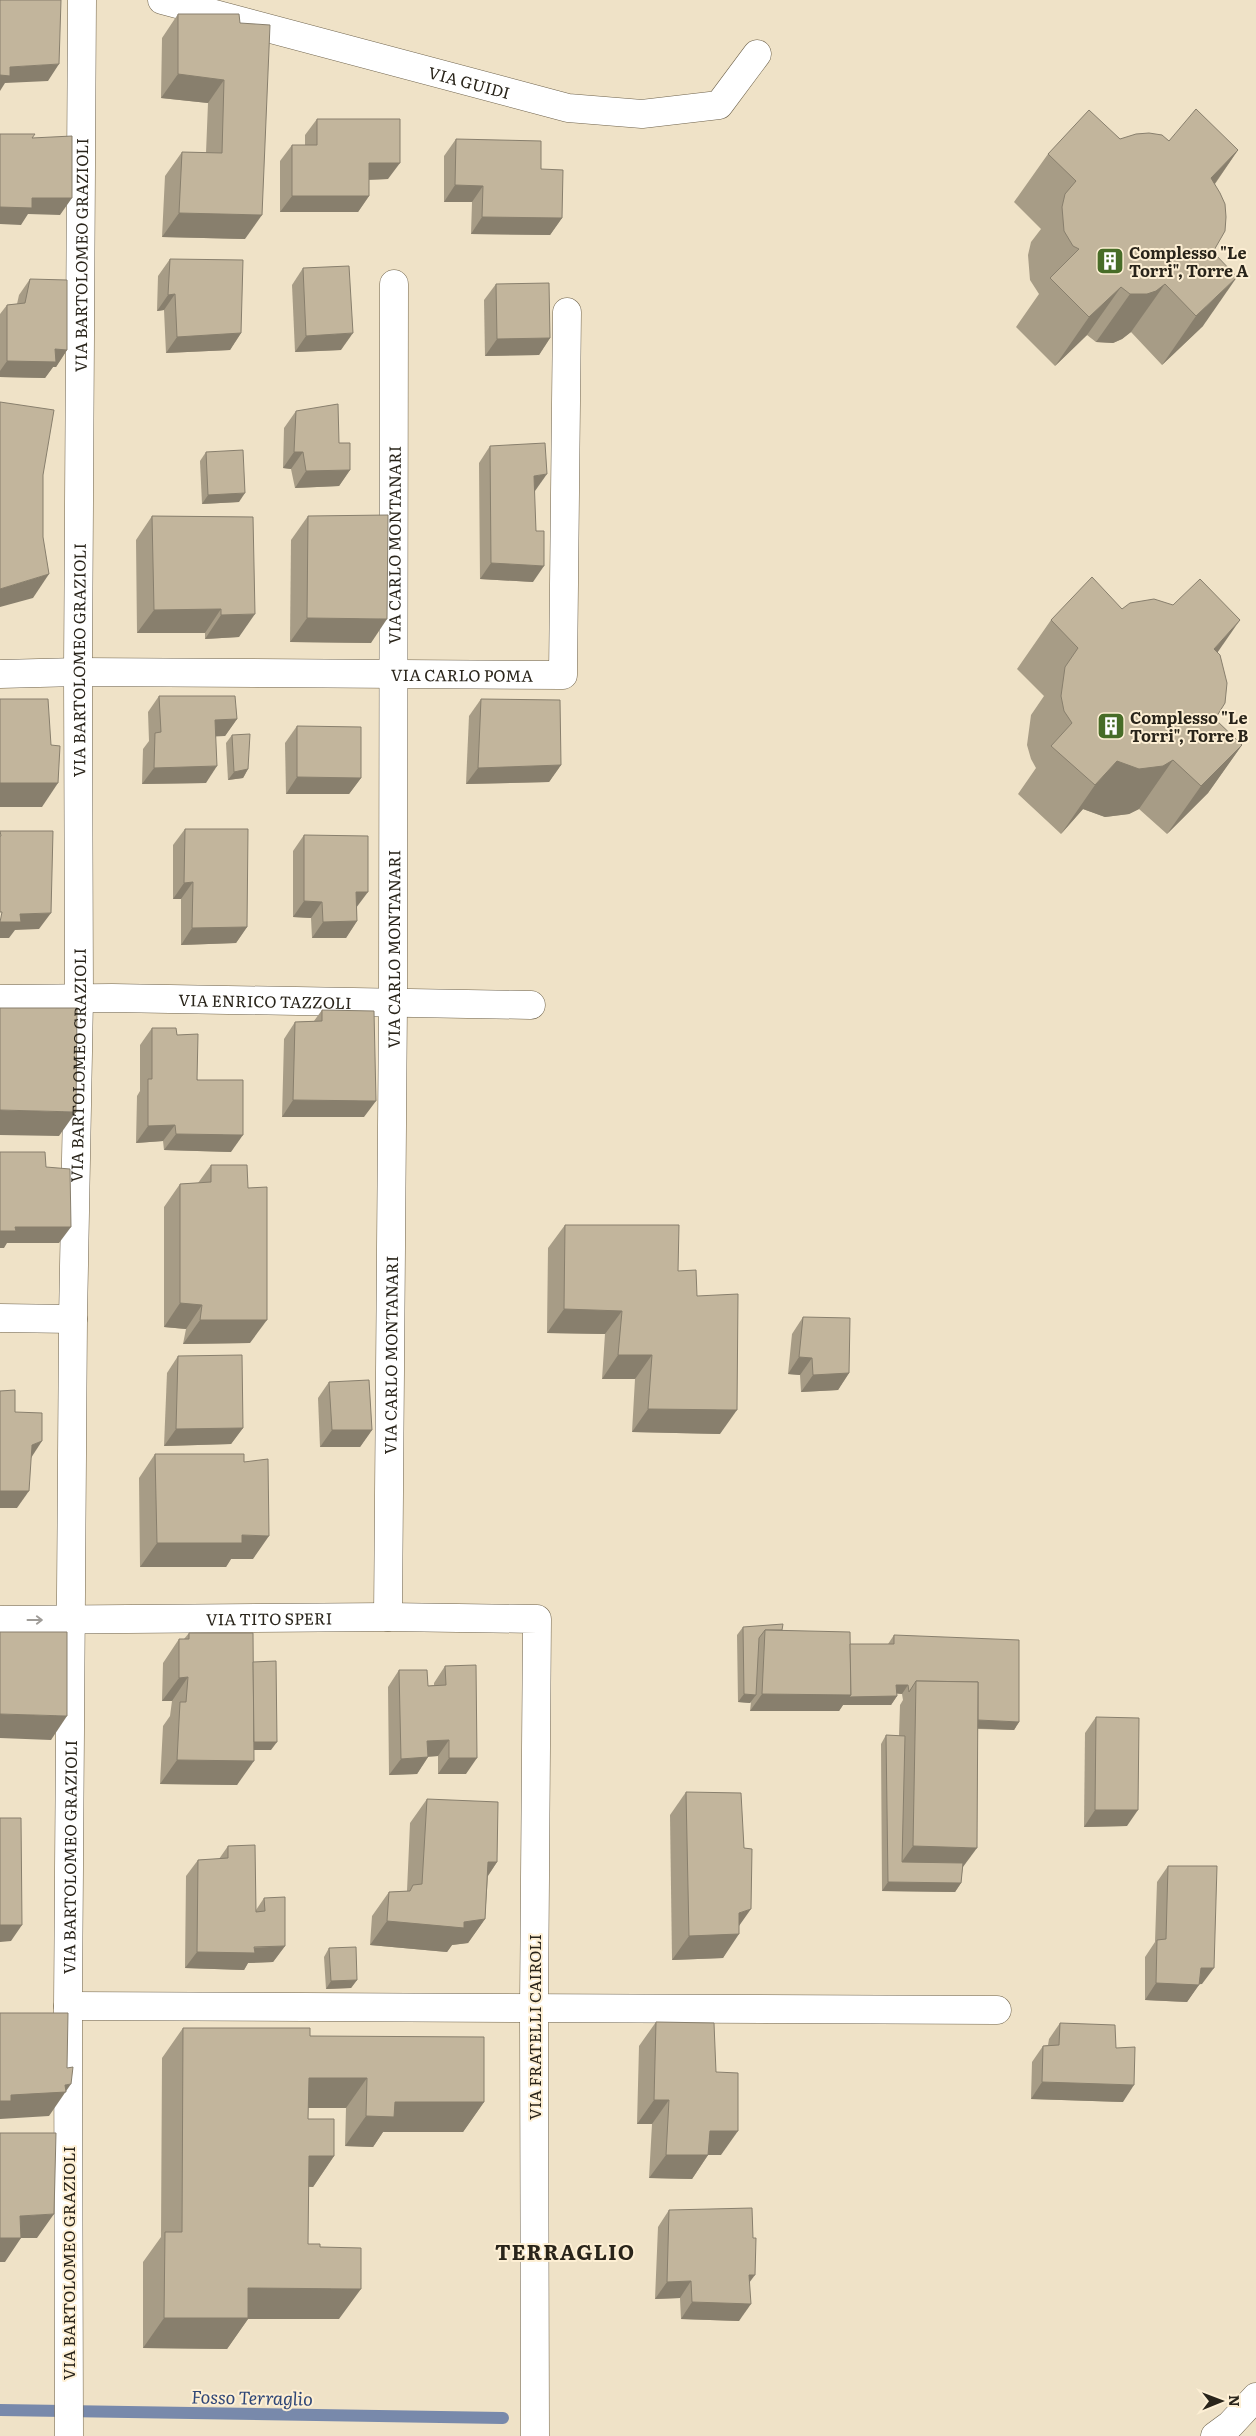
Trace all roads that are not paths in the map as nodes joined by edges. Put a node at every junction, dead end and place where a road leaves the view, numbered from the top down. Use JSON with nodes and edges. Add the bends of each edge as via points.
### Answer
{"nodes":[{"id":1,"x":82,"y":0,"type":"edge"},
{"id":2,"x":162,"y":0,"type":"edge"},
{"id":3,"x":757,"y":54,"type":"dead end"},
{"id":4,"x":394,"y":284,"type":"dead end"},
{"id":5,"x":567,"y":312,"type":"dead end"},
{"id":6,"x":78,"y":672,"type":"junction"},
{"id":7,"x":392,"y":673,"type":"junction"},
{"id":8,"x":0,"y":674,"type":"edge"},
{"id":9,"x":0,"y":999,"type":"edge"},
{"id":10,"x":79,"y":999,"type":"junction"},
{"id":11,"x":392,"y":1003,"type":"junction"},
{"id":12,"x":530,"y":1005,"type":"dead end"},
{"id":13,"x":0,"y":1318,"type":"edge"},
{"id":14,"x":73,"y":1319,"type":"junction"},
{"id":15,"x":388,"y":1617,"type":"junction"},
{"id":16,"x":70,"y":1619,"type":"junction"},
{"id":17,"x":537,"y":1619,"type":"joint"},
{"id":18,"x":0,"y":1620,"type":"edge"},
{"id":19,"x":68,"y":2006,"type":"junction"},
{"id":20,"x":534,"y":2008,"type":"junction"},
{"id":21,"x":997,"y":2010,"type":"dead end"},
{"id":22,"x":1256,"y":2397,"type":"edge"},
{"id":23,"x":68,"y":2436,"type":"edge"},
{"id":24,"x":535,"y":2436,"type":"edge"},
{"id":25,"x":1215,"y":2436,"type":"edge"}],
"edges":[{"from":1,"to":6,"type":"street","name":"VIA BARTOLOMEO GRAZIOLI"},
{"from":2,"to":3,"type":"street","name":"VIA GUIDI","via":[[568,108],[642,114],[719,105]]},
{"from":4,"to":7,"type":"street","name":"VIA CARLO MONTANARI"},
{"from":5,"to":7,"type":"street","name":"VIA CARLO POMA","via":[[563,675]]},
{"from":6,"to":7,"type":"street","name":"VIA CARLO POMA"},
{"from":6,"to":8,"type":"street","name":"VIA CARLO POMA"},
{"from":6,"to":10,"type":"street","name":"VIA BARTOLOMEO GRAZIOLI"},
{"from":7,"to":11,"type":"street","name":"VIA CARLO MONTANARI"},
{"from":9,"to":10,"type":"street","name":"VIA ENRICO TAZZOLI"},
{"from":10,"to":11,"type":"street","name":"VIA ENRICO TAZZOLI"},
{"from":10,"to":14,"type":"street","name":"VIA BARTOLOMEO GRAZIOLI"},
{"from":11,"to":12,"type":"street","name":"VIA ENRICO TAZZOLI"},
{"from":11,"to":15,"type":"street","name":"VIA CARLO MONTANARI"},
{"from":13,"to":14,"type":"street"},
{"from":14,"to":16,"type":"street","name":"VIA BARTOLOMEO GRAZIOLI"},
{"from":15,"to":16,"type":"street","name":"VIA TITO SPERI"},
{"from":15,"to":17,"type":"street","name":"VIA TITO SPERI"},
{"from":18,"to":16,"type":"street","name":"VIA TITO SPERI","one_way":true},
{"from":16,"to":19,"type":"street","name":"VIA BARTOLOMEO GRAZIOLI"},
{"from":17,"to":20,"type":"street","name":"VIA FRATELLI CAIROLI"},
{"from":19,"to":20,"type":"street"},
{"from":19,"to":23,"type":"street","name":"VIA BARTOLOMEO GRAZIOLI"},
{"from":20,"to":21,"type":"street"},
{"from":20,"to":24,"type":"street","name":"VIA FRATELLI CAIROLI"},
{"from":22,"to":25,"type":"street"}]}
